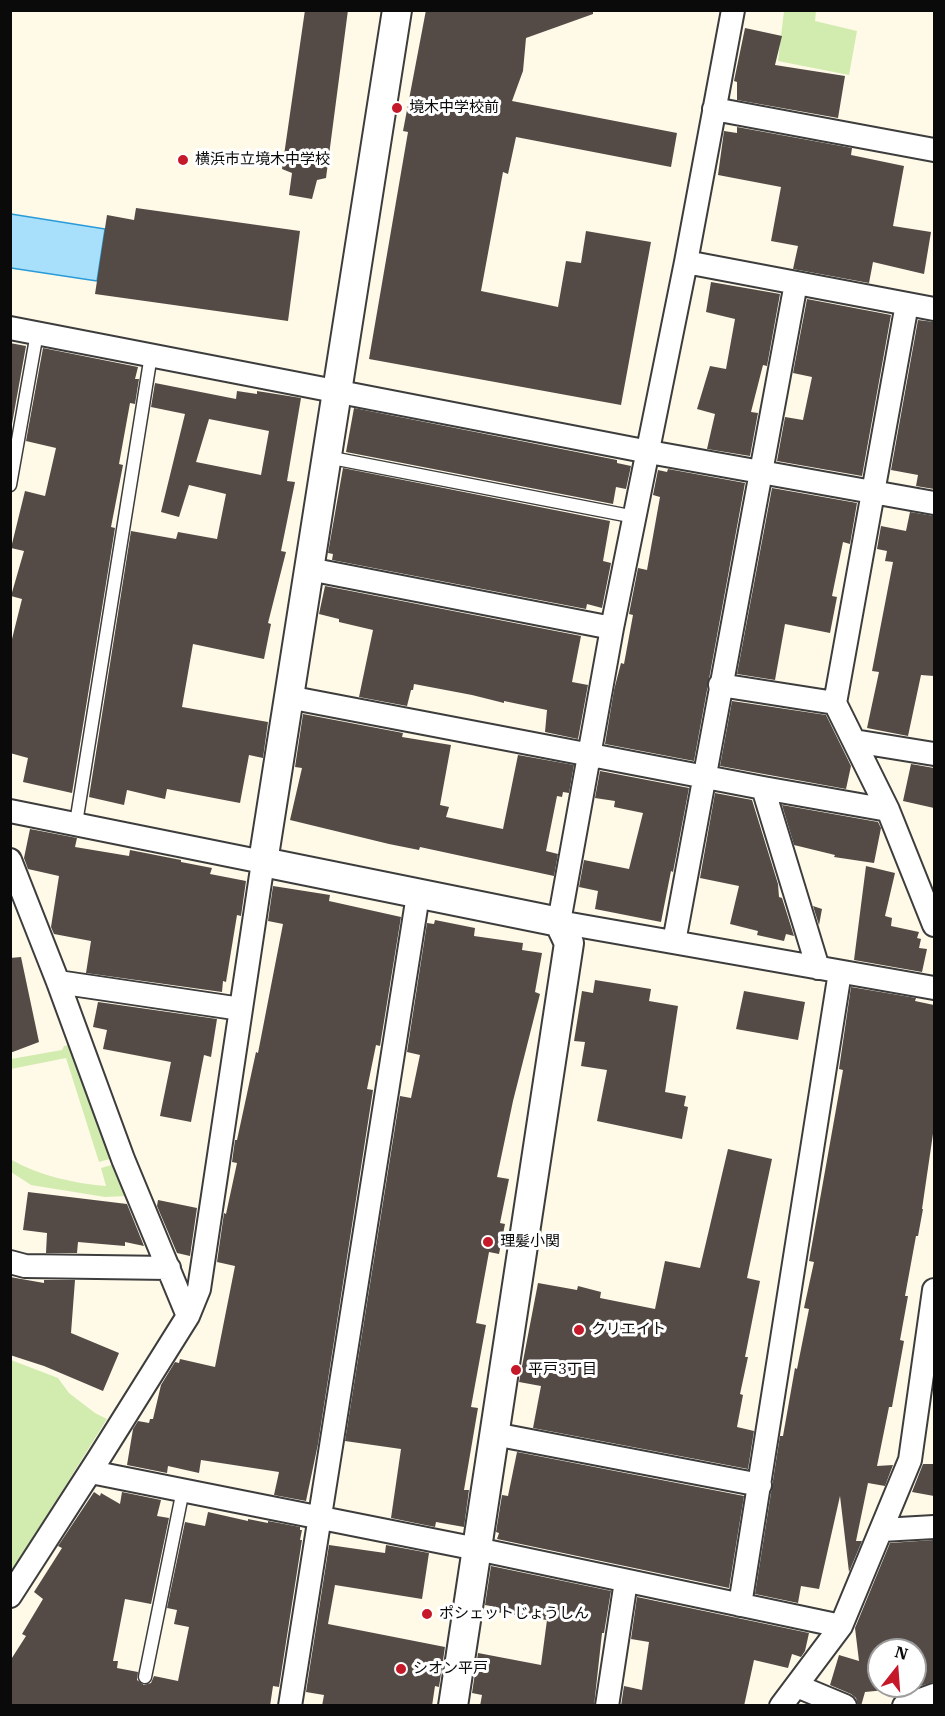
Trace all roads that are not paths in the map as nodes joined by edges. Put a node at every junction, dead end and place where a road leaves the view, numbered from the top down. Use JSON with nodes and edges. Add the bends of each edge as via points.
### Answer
{"nodes":[{"id":1,"x":398,"y":10,"type":"edge"},
{"id":2,"x":733,"y":10,"type":"edge"},
{"id":3,"x":714,"y":109,"type":"junction"},
{"id":4,"x":934,"y":150,"type":"edge"},
{"id":5,"x":686,"y":262,"type":"junction"},
{"id":6,"x":796,"y":284,"type":"junction"},
{"id":7,"x":907,"y":304,"type":"junction"},
{"id":8,"x":934,"y":309,"type":"edge"},
{"id":9,"x":10,"y":328,"type":"edge"},
{"id":10,"x":36,"y":333,"type":"junction"},
{"id":11,"x":151,"y":355,"type":"junction"},
{"id":12,"x":336,"y":391,"type":"junction"},
{"id":13,"x":649,"y":452,"type":"junction"},
{"id":14,"x":326,"y":457,"type":"junction"},
{"id":15,"x":761,"y":472,"type":"junction"},
{"id":16,"x":10,"y":484,"type":"edge"},
{"id":17,"x":874,"y":492,"type":"junction"},
{"id":18,"x":934,"y":503,"type":"edge"},
{"id":19,"x":635,"y":517,"type":"junction"},
{"id":20,"x":309,"y":568,"type":"junction"},
{"id":21,"x":612,"y":628,"type":"junction"},
{"id":22,"x":720,"y":685,"type":"junction"},
{"id":23,"x":288,"y":697,"type":"junction"},
{"id":24,"x":835,"y":703,"type":"junction"},
{"id":25,"x":854,"y":741,"type":"junction"},
{"id":26,"x":589,"y":754,"type":"junction"},
{"id":27,"x":934,"y":754,"type":"edge"},
{"id":28,"x":704,"y":776,"type":"junction"},
{"id":29,"x":763,"y":788,"type":"junction"},
{"id":30,"x":888,"y":810,"type":"junction"},
{"id":31,"x":10,"y":811,"type":"edge"},
{"id":32,"x":76,"y":823,"type":"junction"},
{"id":33,"x":10,"y":860,"type":"edge"},
{"id":34,"x":263,"y":862,"type":"junction"},
{"id":35,"x":418,"y":895,"type":"junction"},
{"id":36,"x":559,"y":922,"type":"junction"},
{"id":37,"x":934,"y":925,"type":"edge"},
{"id":38,"x":674,"y":942,"type":"junction"},
{"id":39,"x":818,"y":968,"type":"junction"},
{"id":40,"x":840,"y":972,"type":"junction"},
{"id":41,"x":58,"y":982,"type":"junction"},
{"id":42,"x":934,"y":988,"type":"edge"},
{"id":43,"x":241,"y":1009,"type":"junction"},
{"id":44,"x":10,"y":1262,"type":"edge"},
{"id":45,"x":169,"y":1268,"type":"junction"},
{"id":46,"x":934,"y":1290,"type":"edge"},
{"id":47,"x":188,"y":1316,"type":"junction"},
{"id":48,"x":932,"y":1320,"type":"edge"},
{"id":49,"x":494,"y":1434,"type":"junction"},
{"id":50,"x":91,"y":1472,"type":"junction"},
{"id":51,"x":759,"y":1485,"type":"junction"},
{"id":52,"x":183,"y":1490,"type":"junction"},
{"id":53,"x":319,"y":1518,"type":"junction"},
{"id":54,"x":934,"y":1527,"type":"edge"},
{"id":55,"x":882,"y":1530,"type":"junction"},
{"id":56,"x":477,"y":1549,"type":"junction"},
{"id":57,"x":626,"y":1581,"type":"junction"},
{"id":58,"x":10,"y":1596,"type":"edge"},
{"id":59,"x":740,"y":1605,"type":"junction"},
{"id":60,"x":841,"y":1626,"type":"junction"},
{"id":61,"x":145,"y":1677,"type":"dead end"},
{"id":62,"x":797,"y":1686,"type":"junction"},
{"id":63,"x":934,"y":1695,"type":"edge"},
{"id":64,"x":290,"y":1706,"type":"edge"},
{"id":65,"x":453,"y":1706,"type":"edge"},
{"id":66,"x":607,"y":1706,"type":"edge"},
{"id":67,"x":781,"y":1706,"type":"edge"},
{"id":68,"x":845,"y":1706,"type":"edge"},
{"id":69,"x":904,"y":1706,"type":"edge"}],
"edges":[{"from":1,"to":12,"type":"street"},
{"from":2,"to":3,"type":"street"},
{"from":3,"to":4,"type":"street"},
{"from":3,"to":5,"type":"street"},
{"from":5,"to":6,"type":"street"},
{"from":5,"to":13,"type":"street"},
{"from":6,"to":7,"type":"street"},
{"from":6,"to":15,"type":"street"},
{"from":7,"to":8,"type":"street"},
{"from":7,"to":17,"type":"street"},
{"from":9,"to":10,"type":"street"},
{"from":10,"to":11,"type":"street"},
{"from":10,"to":16,"type":"lane"},
{"from":11,"to":12,"type":"street"},
{"from":11,"to":32,"type":"lane"},
{"from":12,"to":13,"type":"street"},
{"from":12,"to":14,"type":"street"},
{"from":13,"to":15,"type":"street"},
{"from":13,"to":19,"type":"street"},
{"from":14,"to":19,"type":"lane"},
{"from":14,"to":20,"type":"street"},
{"from":15,"to":17,"type":"street"},
{"from":15,"to":22,"type":"street"},
{"from":17,"to":18,"type":"street"},
{"from":17,"to":24,"type":"street"},
{"from":19,"to":21,"type":"street"},
{"from":20,"to":21,"type":"street"},
{"from":20,"to":23,"type":"street"},
{"from":21,"to":26,"type":"street"},
{"from":22,"to":24,"type":"street"},
{"from":22,"to":28,"type":"street"},
{"from":23,"to":26,"type":"street"},
{"from":23,"to":34,"type":"street"},
{"from":24,"to":25,"type":"street"},
{"from":25,"to":27,"type":"street"},
{"from":25,"to":30,"type":"street"},
{"from":26,"to":28,"type":"street"},
{"from":26,"to":36,"type":"street"},
{"from":28,"to":29,"type":"street"},
{"from":28,"to":38,"type":"street"},
{"from":29,"to":30,"type":"street"},
{"from":29,"to":39,"type":"street"},
{"from":30,"to":37,"type":"street"},
{"from":31,"to":32,"type":"street"},
{"from":32,"to":34,"type":"street"},
{"from":33,"to":41,"type":"street"},
{"from":34,"to":35,"type":"street"},
{"from":34,"to":43,"type":"street"},
{"from":35,"to":36,"type":"street"},
{"from":35,"to":53,"type":"street"},
{"from":36,"to":38,"type":"street"},
{"from":36,"to":49,"type":"street","via":[[569,943]]},
{"from":38,"to":39,"type":"street"},
{"from":39,"to":40,"type":"street"},
{"from":40,"to":42,"type":"street"},
{"from":40,"to":51,"type":"street"},
{"from":41,"to":43,"type":"street"},
{"from":41,"to":45,"type":"street","via":[[123,1159]]},
{"from":43,"to":47,"type":"street","via":[[199,1289]]},
{"from":44,"to":45,"type":"street","via":[[25,1266]]},
{"from":45,"to":47,"type":"street"},
{"from":46,"to":48,"type":"street"},
{"from":47,"to":50,"type":"street"},
{"from":48,"to":55,"type":"street","via":[[910,1460]]},
{"from":49,"to":51,"type":"street"},
{"from":49,"to":56,"type":"street"},
{"from":50,"to":52,"type":"street"},
{"from":50,"to":58,"type":"street"},
{"from":51,"to":59,"type":"street"},
{"from":52,"to":53,"type":"street"},
{"from":52,"to":61,"type":"lane"},
{"from":53,"to":56,"type":"street"},
{"from":53,"to":64,"type":"street"},
{"from":54,"to":55,"type":"street"},
{"from":55,"to":60,"type":"street"},
{"from":56,"to":57,"type":"street"},
{"from":56,"to":65,"type":"street"},
{"from":57,"to":59,"type":"street"},
{"from":57,"to":66,"type":"street"},
{"from":59,"to":60,"type":"street"},
{"from":60,"to":62,"type":"street"},
{"from":62,"to":67,"type":"street"},
{"from":62,"to":68,"type":"street"},
{"from":63,"to":69,"type":"street"}]}
